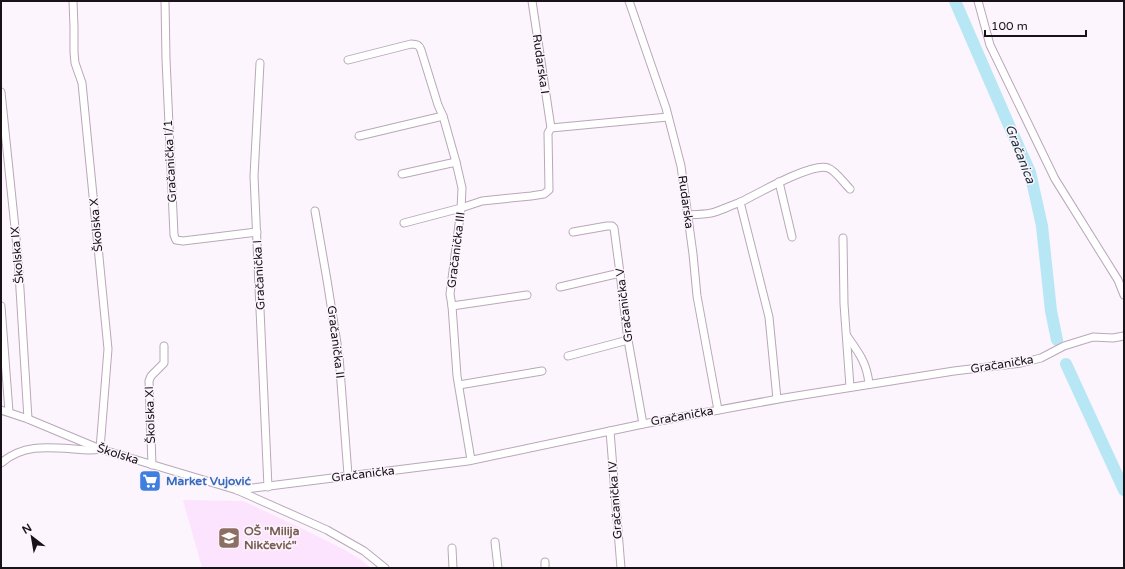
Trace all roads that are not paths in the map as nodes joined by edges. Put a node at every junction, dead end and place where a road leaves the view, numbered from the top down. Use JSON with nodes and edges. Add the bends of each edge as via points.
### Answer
{"nodes":[{"id":1,"x":73,"y":1,"type":"edge"},
{"id":2,"x":166,"y":1,"type":"edge"},
{"id":3,"x":532,"y":1,"type":"edge"},
{"id":4,"x":628,"y":1,"type":"edge"},
{"id":5,"x":978,"y":1,"type":"edge"},
{"id":6,"x":348,"y":60,"type":"dead end"},
{"id":7,"x":260,"y":63,"type":"dead end"},
{"id":8,"x":1,"y":92,"type":"edge"},
{"id":9,"x":443,"y":116,"type":"junction"},
{"id":10,"x":668,"y":117,"type":"junction"},
{"id":11,"x":551,"y":128,"type":"junction"},
{"id":12,"x":358,"y":136,"type":"dead end"},
{"id":13,"x":456,"y":162,"type":"junction"},
{"id":14,"x":402,"y":174,"type":"dead end"},
{"id":15,"x":779,"y":182,"type":"junction"},
{"id":16,"x":850,"y":189,"type":"dead end"},
{"id":17,"x":740,"y":202,"type":"junction"},
{"id":18,"x":461,"y":208,"type":"junction"},
{"id":19,"x":315,"y":211,"type":"dead end"},
{"id":20,"x":688,"y":215,"type":"junction"},
{"id":21,"x":404,"y":223,"type":"dead end"},
{"id":22,"x":257,"y":232,"type":"junction"},
{"id":23,"x":573,"y":232,"type":"dead end"},
{"id":24,"x":792,"y":237,"type":"dead end"},
{"id":25,"x":843,"y":238,"type":"dead end"},
{"id":26,"x":620,"y":272,"type":"junction"},
{"id":27,"x":560,"y":288,"type":"dead end"},
{"id":28,"x":527,"y":295,"type":"dead end"},
{"id":29,"x":1124,"y":295,"type":"edge"},
{"id":30,"x":1,"y":306,"type":"edge"},
{"id":31,"x":452,"y":306,"type":"junction"},
{"id":32,"x":846,"y":336,"type":"junction"},
{"id":33,"x":1124,"y":336,"type":"edge"},
{"id":34,"x":628,"y":340,"type":"junction"},
{"id":35,"x":164,"y":346,"type":"dead end"},
{"id":36,"x":568,"y":356,"type":"dead end"},
{"id":37,"x":542,"y":371,"type":"dead end"},
{"id":38,"x":868,"y":384,"type":"junction"},
{"id":39,"x":459,"y":385,"type":"junction"},
{"id":40,"x":850,"y":387,"type":"junction"},
{"id":41,"x":777,"y":399,"type":"junction"},
{"id":42,"x":1,"y":410,"type":"edge"},
{"id":43,"x":718,"y":410,"type":"junction"},
{"id":44,"x":9,"y":412,"type":"junction"},
{"id":45,"x":28,"y":419,"type":"junction"},
{"id":46,"x":643,"y":424,"type":"junction"},
{"id":47,"x":610,"y":431,"type":"junction"},
{"id":48,"x":100,"y":449,"type":"junction"},
{"id":49,"x":471,"y":460,"type":"junction"},
{"id":50,"x":1,"y":464,"type":"edge"},
{"id":51,"x":152,"y":465,"type":"junction"},
{"id":52,"x":348,"y":475,"type":"junction"},
{"id":53,"x":268,"y":487,"type":"junction"},
{"id":54,"x":237,"y":490,"type":"junction"},
{"id":55,"x":495,"y":542,"type":"dead end"},
{"id":56,"x":452,"y":548,"type":"dead end"},
{"id":57,"x":385,"y":568,"type":"edge"},
{"id":58,"x":453,"y":568,"type":"edge"},
{"id":59,"x":498,"y":568,"type":"edge"},
{"id":60,"x":621,"y":568,"type":"edge"}],
"edges":[{"from":1,"to":48,"type":"street","name":"Školska X","via":[[75,63],[82,83],[108,349]]},
{"from":2,"to":22,"type":"street","name":"Gračanička I/1","via":[[174,235],[176,240],[182,241]]},
{"from":3,"to":11,"type":"street","name":"Rudarska I"},
{"from":4,"to":10,"type":"street","name":"Rudarska"},
{"from":5,"to":29,"type":"street","via":[[990,44],[1055,179],[1118,280]]},
{"from":6,"to":9,"type":"street","name":"Gračanička III","via":[[416,44],[421,50]]},
{"from":7,"to":22,"type":"street","name":"Gračanička I","via":[[254,176]]},
{"from":8,"to":45,"type":"street","name":"Školska IX","via":[[18,257]]},
{"from":9,"to":12,"type":"street"},
{"from":9,"to":13,"type":"street","name":"Gračanička III"},
{"from":10,"to":11,"type":"street"},
{"from":10,"to":20,"type":"street","name":"Rudarska","via":[[681,166]]},
{"from":11,"to":18,"type":"street","name":"Rudarska I","via":[[548,133],[549,190],[544,194],[482,201]]},
{"from":13,"to":14,"type":"street"},
{"from":13,"to":18,"type":"street","name":"Gračanička III","via":[[462,188]]},
{"from":15,"to":16,"type":"street","via":[[820,167],[828,168]]},
{"from":15,"to":17,"type":"street"},
{"from":15,"to":24,"type":"street"},
{"from":17,"to":20,"type":"street","via":[[714,212]]},
{"from":17,"to":41,"type":"street","via":[[769,317]]},
{"from":18,"to":21,"type":"street"},
{"from":18,"to":31,"type":"street","name":"Gračanička III","via":[[450,294]]},
{"from":19,"to":52,"type":"street","name":"Gračanička II","via":[[339,356]]},
{"from":20,"to":43,"type":"street","name":"Rudarska","via":[[697,296]]},
{"from":22,"to":53,"type":"street","name":"Gračanička I"},
{"from":23,"to":26,"type":"street","name":"Gračanička V","via":[[612,226]]},
{"from":25,"to":32,"type":"street"},
{"from":26,"to":27,"type":"street"},
{"from":26,"to":34,"type":"street","name":"Gračanička V"},
{"from":28,"to":31,"type":"street"},
{"from":30,"to":44,"type":"street"},
{"from":31,"to":39,"type":"street","name":"Gračanička III"},
{"from":32,"to":38,"type":"street","via":[[865,363]]},
{"from":32,"to":40,"type":"street"},
{"from":33,"to":38,"type":"street","name":"Gračanička","via":[[1093,337],[1064,346],[1041,358],[1021,363]]},
{"from":34,"to":36,"type":"street"},
{"from":34,"to":46,"type":"street","name":"Gračanička V"},
{"from":35,"to":51,"type":"street","name":"Školska XI","via":[[164,363],[149,381]]},
{"from":37,"to":39,"type":"street"},
{"from":38,"to":40,"type":"street","name":"Gračanička"},
{"from":39,"to":49,"type":"street","name":"Gračanička III"},
{"from":40,"to":41,"type":"street","name":"Gračanička"},
{"from":41,"to":43,"type":"street","name":"Gračanička"},
{"from":42,"to":44,"type":"street","name":"Školska"},
{"from":43,"to":46,"type":"street","name":"Gračanička"},
{"from":44,"to":45,"type":"street","name":"Školska"},
{"from":45,"to":48,"type":"street","name":"Školska"},
{"from":46,"to":47,"type":"street","name":"Gračanička"},
{"from":47,"to":49,"type":"street","name":"Gračanička"},
{"from":47,"to":60,"type":"street","name":"Gračanička IV"},
{"from":48,"to":50,"type":"street","via":[[87,451],[36,448],[19,452]]},
{"from":48,"to":51,"type":"street","name":"Školska"},
{"from":49,"to":52,"type":"street","name":"Gračanička"},
{"from":51,"to":54,"type":"street","name":"Školska"},
{"from":52,"to":53,"type":"street","name":"Gračanička"},
{"from":53,"to":54,"type":"street","name":"Gračanička"},
{"from":54,"to":57,"type":"street","name":"Školska","via":[[327,530],[364,551]]},
{"from":55,"to":59,"type":"street"},
{"from":56,"to":58,"type":"street"}]}
